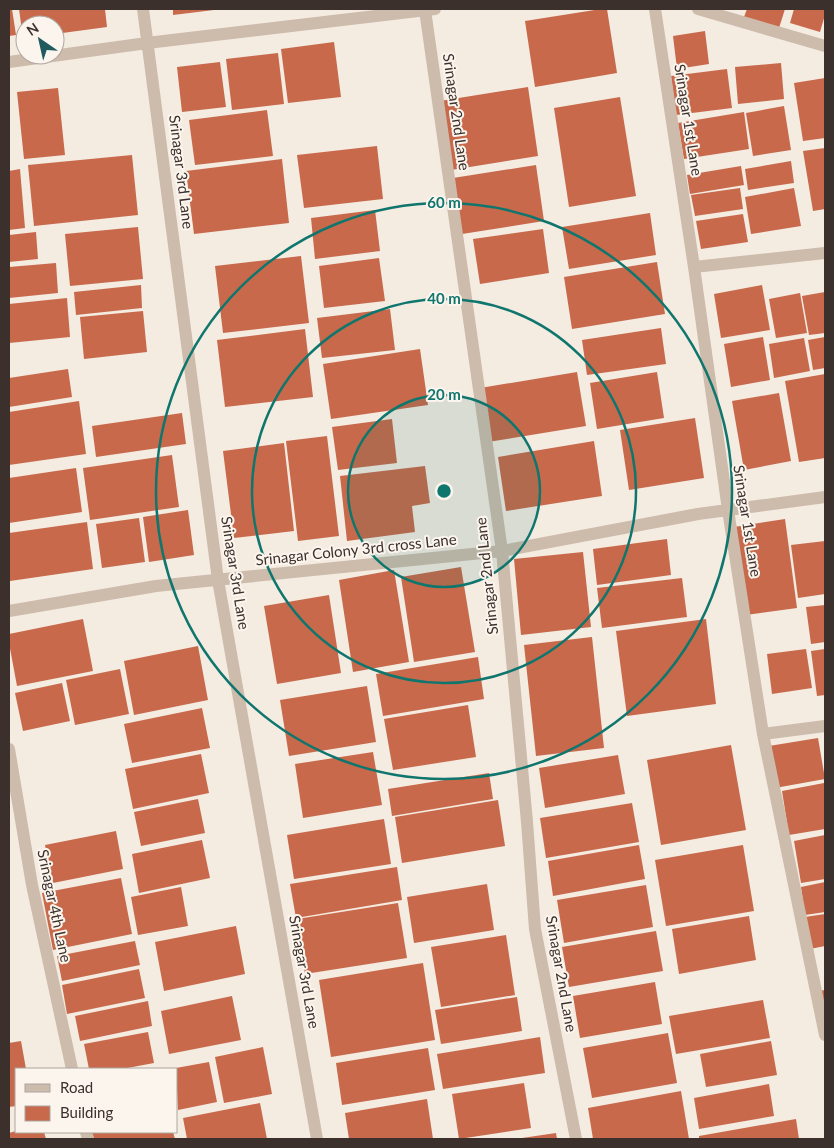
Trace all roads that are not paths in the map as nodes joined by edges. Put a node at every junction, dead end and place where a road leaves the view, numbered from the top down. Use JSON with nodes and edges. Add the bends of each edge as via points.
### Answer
{"nodes":[{"id":1,"x":143,"y":9,"type":"edge"},
{"id":2,"x":430,"y":9,"type":"edge"},
{"id":3,"x":655,"y":9,"type":"edge"},
{"id":4,"x":698,"y":9,"type":"edge"},
{"id":5,"x":147,"y":42,"type":"junction"},
{"id":6,"x":825,"y":46,"type":"edge"},
{"id":7,"x":9,"y":62,"type":"edge"},
{"id":8,"x":825,"y":253,"type":"edge"},
{"id":9,"x":694,"y":267,"type":"junction"},
{"id":10,"x":825,"y":497,"type":"edge"},
{"id":11,"x":728,"y":510,"type":"junction"},
{"id":12,"x":502,"y":551,"type":"junction"},
{"id":13,"x":218,"y":580,"type":"junction"},
{"id":14,"x":9,"y":611,"type":"edge"},
{"id":15,"x":825,"y":726,"type":"edge"},
{"id":16,"x":763,"y":734,"type":"junction"},
{"id":17,"x":9,"y":749,"type":"edge"},
{"id":18,"x":825,"y":1035,"type":"edge"},
{"id":19,"x":72,"y":1068,"type":"edge"},
{"id":20,"x":317,"y":1139,"type":"edge"},
{"id":21,"x":576,"y":1139,"type":"edge"}],
"edges":[{"from":1,"to":5,"type":"street","name":"Srinagar 3rd Lane"},
{"from":2,"to":5,"type":"street"},
{"from":2,"to":12,"type":"street","name":"Srinagar 2nd Lane"},
{"from":3,"to":9,"type":"street","name":"Srinagar 1st Lane"},
{"from":4,"to":6,"type":"street"},
{"from":5,"to":7,"type":"street"},
{"from":5,"to":13,"type":"street","name":"Srinagar 3rd Lane"},
{"from":8,"to":9,"type":"street"},
{"from":9,"to":11,"type":"street","name":"Srinagar 1st Lane"},
{"from":10,"to":11,"type":"street","name":"Srinagar Colony 3rd cross Lane"},
{"from":11,"to":12,"type":"street","name":"Srinagar Colony 3rd cross Lane"},
{"from":11,"to":16,"type":"street","name":"Srinagar 1st Lane"},
{"from":12,"to":13,"type":"street","name":"Srinagar Colony 3rd cross Lane"},
{"from":12,"to":21,"type":"street","name":"Srinagar 2nd Lane","via":[[535,929]]},
{"from":13,"to":14,"type":"street","name":"Srinagar Colony 3rd cross Lane","via":[[156,586]]},
{"from":13,"to":20,"type":"street","name":"Srinagar 3rd Lane"},
{"from":15,"to":16,"type":"street"},
{"from":16,"to":18,"type":"street","name":"Srinagar 1st Lane"},
{"from":17,"to":19,"type":"street","name":"Srinagar 4th Lane","via":[[32,884]]}]}
